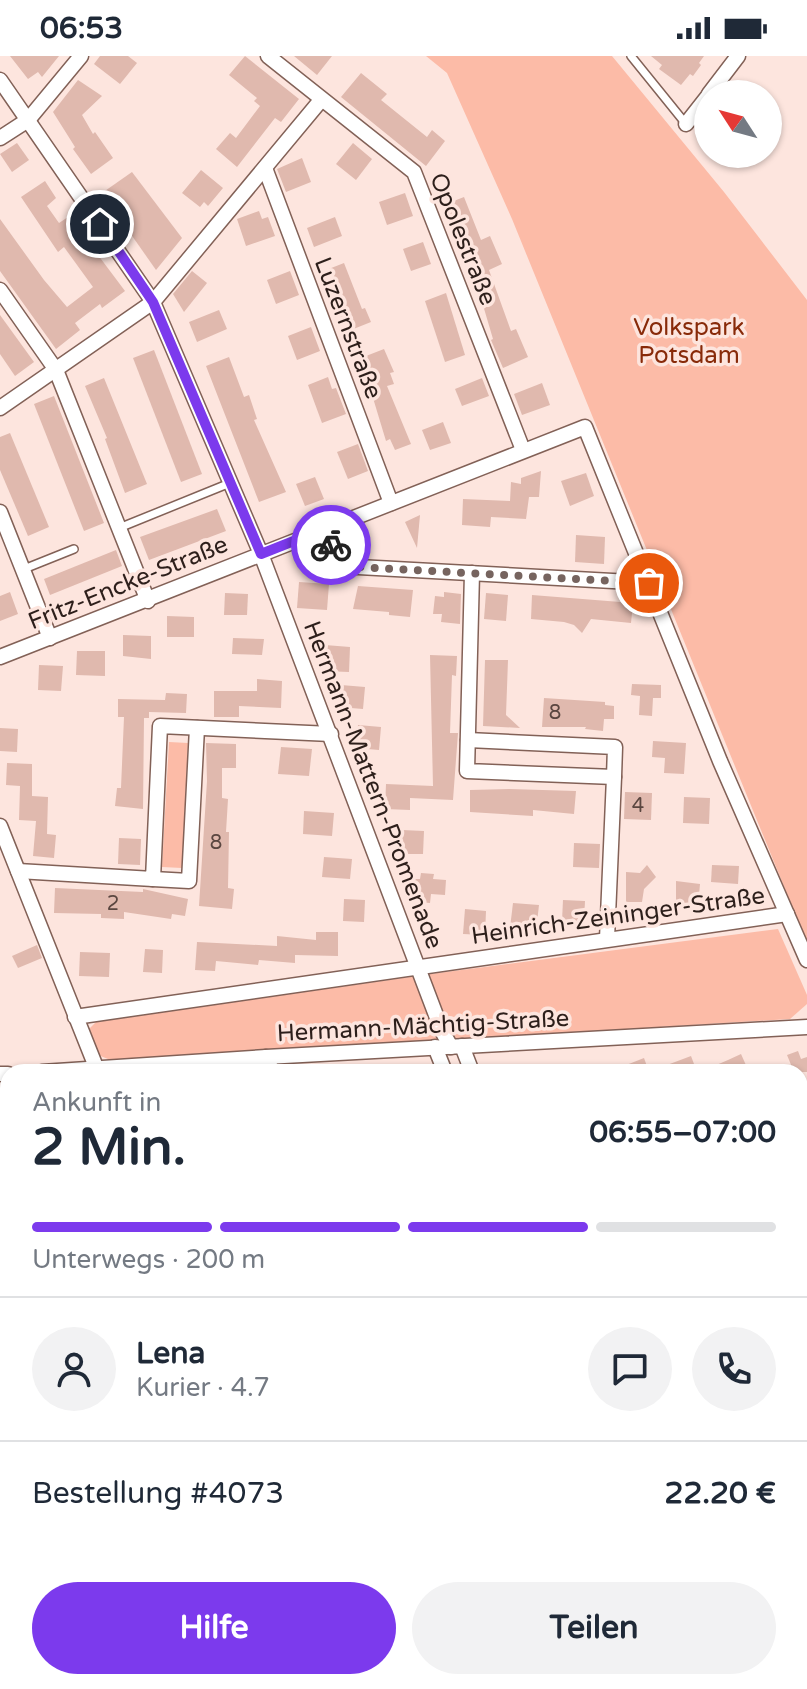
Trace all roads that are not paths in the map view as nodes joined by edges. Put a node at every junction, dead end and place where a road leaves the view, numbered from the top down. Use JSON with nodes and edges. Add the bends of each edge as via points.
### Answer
{"nodes":[{"id":1,"x":81,"y":56,"type":"edge"},
{"id":2,"x":268,"y":56,"type":"edge"},
{"id":3,"x":631,"y":56,"type":"edge"},
{"id":4,"x":738,"y":56,"type":"edge"},
{"id":5,"x":0,"y":80,"type":"edge"},
{"id":6,"x":720,"y":80,"type":"edge"},
{"id":7,"x":321,"y":100,"type":"junction"},
{"id":8,"x":694,"y":114,"type":"edge"},
{"id":9,"x":28,"y":120,"type":"junction"},
{"id":10,"x":686,"y":124,"type":"joint"},
{"id":11,"x":0,"y":138,"type":"edge"},
{"id":12,"x":265,"y":168,"type":"junction"},
{"id":13,"x":0,"y":290,"type":"edge"},
{"id":14,"x":153,"y":302,"type":"junction"},
{"id":15,"x":56,"y":370,"type":"junction"},
{"id":16,"x":0,"y":408,"type":"edge"},
{"id":17,"x":523,"y":450,"type":"junction"},
{"id":18,"x":230,"y":483,"type":"junction"},
{"id":19,"x":391,"y":503,"type":"junction"},
{"id":20,"x":0,"y":512,"type":"edge"},
{"id":21,"x":119,"y":528,"type":"junction"},
{"id":22,"x":324,"y":529,"type":"junction"},
{"id":23,"x":74,"y":549,"type":"dead end"},
{"id":24,"x":261,"y":554,"type":"junction"},
{"id":25,"x":24,"y":569,"type":"junction"},
{"id":26,"x":472,"y":573,"type":"junction"},
{"id":27,"x":649,"y":583,"type":"junction"},
{"id":28,"x":148,"y":601,"type":"junction"},
{"id":29,"x":50,"y":638,"type":"junction"},
{"id":30,"x":0,"y":657,"type":"edge"},
{"id":31,"x":197,"y":728,"type":"junction"},
{"id":32,"x":331,"y":734,"type":"junction"},
{"id":33,"x":468,"y":740,"type":"junction"},
{"id":34,"x":614,"y":777,"type":"junction"},
{"id":35,"x":0,"y":826,"type":"edge"},
{"id":36,"x":18,"y":871,"type":"junction"},
{"id":37,"x":153,"y":879,"type":"junction"},
{"id":38,"x":787,"y":914,"type":"junction"},
{"id":39,"x":607,"y":939,"type":"junction"},
{"id":40,"x":807,"y":960,"type":"edge"},
{"id":41,"x":418,"y":967,"type":"junction"},
{"id":42,"x":75,"y":1017,"type":"junction"},
{"id":43,"x":807,"y":1027,"type":"edge"},
{"id":44,"x":449,"y":1047,"type":"junction"},
{"id":45,"x":266,"y":1057,"type":"junction"},
{"id":46,"x":95,"y":1064,"type":"edge"},
{"id":47,"x":175,"y":1064,"type":"edge"},
{"id":48,"x":269,"y":1064,"type":"edge"},
{"id":49,"x":446,"y":1064,"type":"edge"},
{"id":50,"x":465,"y":1064,"type":"edge"}],
"edges":[{"from":1,"to":9,"type":"street"},
{"from":2,"to":7,"type":"street","name":"Opolestraße"},
{"from":3,"to":10,"type":"lane"},
{"from":4,"to":6,"type":"street"},
{"from":5,"to":9,"type":"street","name":"Hermann-Mattern-Promenade"},
{"from":7,"to":12,"type":"street"},
{"from":7,"to":17,"type":"street","name":"Opolestraße","via":[[414,172]]},
{"from":8,"to":10,"type":"street"},
{"from":9,"to":11,"type":"street"},
{"from":9,"to":14,"type":"street","name":"Hermann-Mattern-Promenade"},
{"from":12,"to":14,"type":"street"},
{"from":12,"to":19,"type":"street","name":"Luzernstraße"},
{"from":13,"to":15,"type":"street"},
{"from":14,"to":15,"type":"street"},
{"from":14,"to":18,"type":"street","name":"Hermann-Mattern-Promenade"},
{"from":15,"to":16,"type":"street"},
{"from":15,"to":21,"type":"street"},
{"from":17,"to":19,"type":"street","name":"Fritz-Encke-Straße"},
{"from":17,"to":27,"type":"street","name":"Fritz-Encke-Straße","via":[[585,427]]},
{"from":18,"to":21,"type":"lane"},
{"from":18,"to":24,"type":"street","name":"Hermann-Mattern-Promenade"},
{"from":19,"to":22,"type":"street","name":"Fritz-Encke-Straße"},
{"from":20,"to":25,"type":"street"},
{"from":21,"to":28,"type":"street"},
{"from":22,"to":24,"type":"street","name":"Fritz-Encke-Straße"},
{"from":22,"to":26,"type":"street","via":[[340,566]]},
{"from":23,"to":25,"type":"lane"},
{"from":24,"to":28,"type":"street","name":"Fritz-Encke-Straße"},
{"from":24,"to":32,"type":"street","name":"Hermann-Mattern-Promenade"},
{"from":25,"to":29,"type":"street"},
{"from":26,"to":27,"type":"street"},
{"from":26,"to":33,"type":"street"},
{"from":27,"to":38,"type":"street"},
{"from":28,"to":29,"type":"street","name":"Fritz-Encke-Straße"},
{"from":29,"to":30,"type":"street","name":"Fritz-Encke-Straße"},
{"from":31,"to":32,"type":"street"},
{"from":31,"to":37,"type":"street","via":[[189,881]]},
{"from":31,"to":37,"type":"street","via":[[160,726]]},
{"from":32,"to":41,"type":"street","name":"Hermann-Mattern-Promenade"},
{"from":33,"to":34,"type":"street","via":[[615,747]]},
{"from":33,"to":34,"type":"street","via":[[467,771]]},
{"from":34,"to":39,"type":"street"},
{"from":35,"to":36,"type":"street"},
{"from":36,"to":37,"type":"street"},
{"from":36,"to":42,"type":"street"},
{"from":38,"to":39,"type":"street","name":"Heinrich-Zeininger-Straße"},
{"from":38,"to":40,"type":"street"},
{"from":39,"to":41,"type":"street","name":"Heinrich-Zeininger-Straße"},
{"from":41,"to":42,"type":"street","name":"Heinrich-Zeininger-Straße"},
{"from":41,"to":44,"type":"street","name":"Hermann-Mattern-Promenade"},
{"from":42,"to":46,"type":"street"},
{"from":43,"to":44,"type":"street","name":"Hermann-Mächtig-Straße"},
{"from":44,"to":45,"type":"street","name":"Hermann-Mächtig-Straße"},
{"from":44,"to":49,"type":"street","name":"Hermann-Mattern-Promenade"},
{"from":44,"to":50,"type":"street","name":"Hermann-Mattern-Promenade"},
{"from":45,"to":47,"type":"street","name":"Hermann-Mächtig-Straße"},
{"from":45,"to":48,"type":"street"}]}
